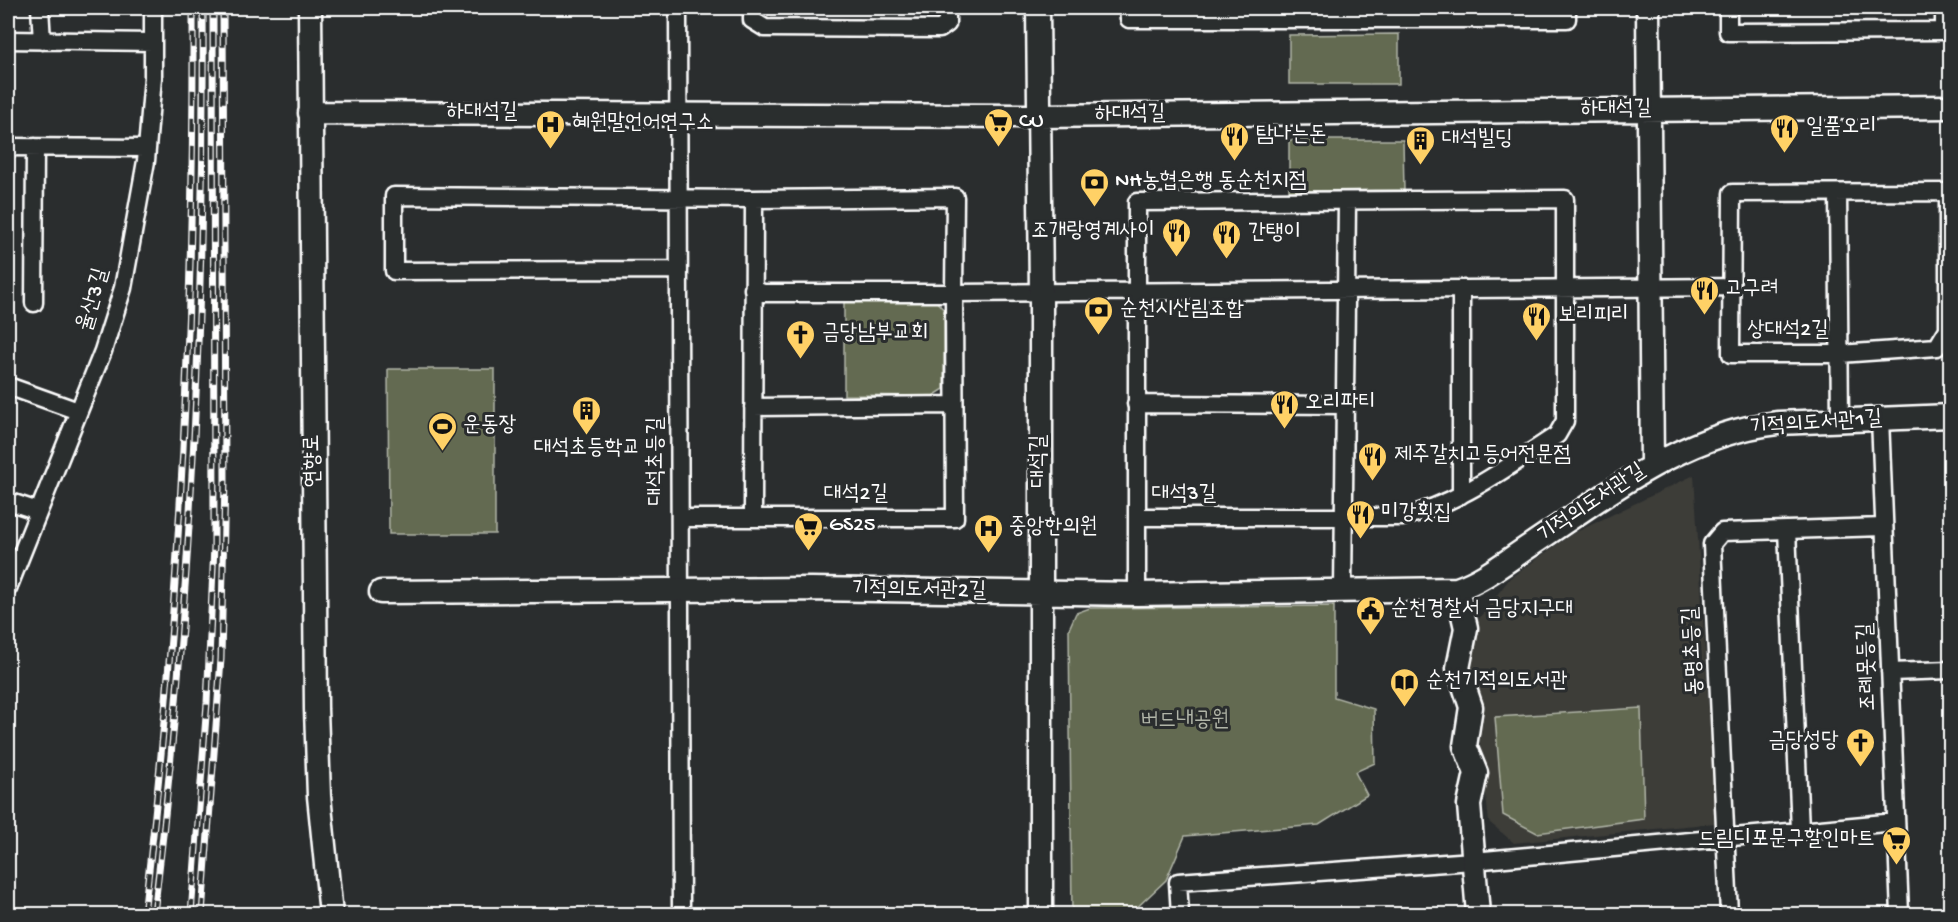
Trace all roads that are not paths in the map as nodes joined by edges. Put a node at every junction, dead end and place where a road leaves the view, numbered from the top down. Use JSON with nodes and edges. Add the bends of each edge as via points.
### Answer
{"nodes":[{"id":1,"x":40,"y":8,"type":"edge"},
{"id":2,"x":153,"y":8,"type":"edge"},
{"id":3,"x":310,"y":8,"type":"edge"},
{"id":4,"x":678,"y":8,"type":"edge"},
{"id":5,"x":752,"y":8,"type":"edge"},
{"id":6,"x":947,"y":8,"type":"edge"},
{"id":7,"x":1038,"y":8,"type":"edge"},
{"id":8,"x":1567,"y":8,"type":"edge"},
{"id":9,"x":1648,"y":8,"type":"edge"},
{"id":10,"x":1728,"y":8,"type":"edge"},
{"id":11,"x":1944,"y":8,"type":"edge"},
{"id":12,"x":1129,"y":13,"type":"edge"},
{"id":13,"x":1342,"y":13,"type":"edge"},
{"id":14,"x":8,"y":40,"type":"edge"},
{"id":15,"x":42,"y":41,"type":"junction"},
{"id":16,"x":153,"y":42,"type":"junction"},
{"id":17,"x":1950,"y":107,"type":"edge"},
{"id":18,"x":1649,"y":110,"type":"junction"},
{"id":19,"x":310,"y":113,"type":"junction"},
{"id":20,"x":678,"y":114,"type":"junction"},
{"id":21,"x":1038,"y":116,"type":"junction"},
{"id":22,"x":8,"y":147,"type":"edge"},
{"id":23,"x":35,"y":147,"type":"junction"},
{"id":24,"x":147,"y":148,"type":"junction"},
{"id":25,"x":1838,"y":192,"type":"junction"},
{"id":26,"x":679,"y":198,"type":"junction"},
{"id":27,"x":754,"y":199,"type":"junction"},
{"id":28,"x":1347,"y":201,"type":"junction"},
{"id":29,"x":679,"y":270,"type":"junction"},
{"id":30,"x":1650,"y":287,"type":"junction"},
{"id":31,"x":1731,"y":287,"type":"junction"},
{"id":32,"x":1565,"y":288,"type":"junction"},
{"id":33,"x":753,"y":289,"type":"junction"},
{"id":34,"x":1461,"y":289,"type":"junction"},
{"id":35,"x":1346,"y":291,"type":"junction"},
{"id":36,"x":1950,"y":292,"type":"edge"},
{"id":37,"x":954,"y":293,"type":"junction"},
{"id":38,"x":1041,"y":293,"type":"junction"},
{"id":39,"x":1136,"y":293,"type":"junction"},
{"id":40,"x":34,"y":303,"type":"dead end"},
{"id":41,"x":1840,"y":354,"type":"junction"},
{"id":42,"x":8,"y":386,"type":"edge"},
{"id":43,"x":1137,"y":404,"type":"junction"},
{"id":44,"x":954,"y":405,"type":"junction"},
{"id":45,"x":1345,"y":405,"type":"junction"},
{"id":46,"x":753,"y":407,"type":"junction"},
{"id":47,"x":78,"y":411,"type":"junction"},
{"id":48,"x":1950,"y":416,"type":"edge"},
{"id":49,"x":1880,"y":418,"type":"junction"},
{"id":50,"x":1840,"y":420,"type":"junction"},
{"id":51,"x":1652,"y":465,"type":"junction"},
{"id":52,"x":1461,"y":495,"type":"junction"},
{"id":53,"x":8,"y":501,"type":"edge"},
{"id":54,"x":38,"y":511,"type":"junction"},
{"id":55,"x":1138,"y":517,"type":"junction"},
{"id":56,"x":680,"y":518,"type":"junction"},
{"id":57,"x":753,"y":518,"type":"junction"},
{"id":58,"x":1344,"y":518,"type":"junction"},
{"id":59,"x":1884,"y":527,"type":"junction"},
{"id":60,"x":1787,"y":530,"type":"junction"},
{"id":61,"x":8,"y":588,"type":"edge"},
{"id":62,"x":1457,"y":589,"type":"junction"},
{"id":63,"x":680,"y":590,"type":"junction"},
{"id":64,"x":381,"y":592,"type":"dead end"},
{"id":65,"x":1343,"y":592,"type":"junction"},
{"id":66,"x":1040,"y":593,"type":"junction"},
{"id":67,"x":1137,"y":594,"type":"junction"},
{"id":68,"x":1950,"y":670,"type":"edge"},
{"id":69,"x":1890,"y":672,"type":"junction"},
{"id":70,"x":1896,"y":822,"type":"junction"},
{"id":71,"x":1800,"y":830,"type":"junction"},
{"id":72,"x":1725,"y":837,"type":"junction"},
{"id":73,"x":1473,"y":861,"type":"junction"},
{"id":74,"x":331,"y":915,"type":"edge"},
{"id":75,"x":681,"y":915,"type":"edge"},
{"id":76,"x":1041,"y":915,"type":"edge"},
{"id":77,"x":1180,"y":915,"type":"edge"},
{"id":78,"x":1478,"y":915,"type":"edge"},
{"id":79,"x":1729,"y":915,"type":"edge"},
{"id":80,"x":1900,"y":915,"type":"edge"}],
"edges":[{"from":1,"to":15,"type":"street"},
{"from":2,"to":16,"type":"street","name":"율산3길"},
{"from":3,"to":19,"type":"street","name":"연향로"},
{"from":4,"to":20,"type":"street","name":"대석초등길"},
{"from":5,"to":6,"type":"street","via":[[752,20],[765,28],[940,29],[947,24]]},
{"from":7,"to":21,"type":"street","name":"대석길"},
{"from":8,"to":13,"type":"street","via":[[1567,19]]},
{"from":9,"to":18,"type":"street","name":"기적의도서관길"},
{"from":10,"to":11,"type":"street","via":[[1728,32],[1944,31]]},
{"from":12,"to":13,"type":"street"},
{"from":14,"to":15,"type":"street"},
{"from":15,"to":16,"type":"street"},
{"from":16,"to":24,"type":"street","name":"율산3길"},
{"from":17,"to":18,"type":"street","name":"하대석길"},
{"from":18,"to":21,"type":"street","name":"하대석길"},
{"from":18,"to":30,"type":"street","name":"기적의도서관길"},
{"from":19,"to":20,"type":"street","name":"하대석길"},
{"from":19,"to":74,"type":"street","name":"연향로","via":[[318,764]]},
{"from":20,"to":21,"type":"street","name":"하대석길"},
{"from":20,"to":26,"type":"street","name":"대석초등길"},
{"from":21,"to":38,"type":"street","name":"대석길"},
{"from":22,"to":23,"type":"street"},
{"from":23,"to":24,"type":"street"},
{"from":23,"to":40,"type":"street"},
{"from":24,"to":47,"type":"street","name":"율산3길","via":[[123,288]]},
{"from":25,"to":31,"type":"street","name":"상대석2길","via":[[1732,193]]},
{"from":25,"to":36,"type":"street","name":"상대석2길","via":[[1948,192]]},
{"from":25,"to":41,"type":"street","name":"상대석2길"},
{"from":26,"to":27,"type":"street","name":"대석2길"},
{"from":26,"to":29,"type":"street","name":"대석초등길"},
{"from":26,"to":29,"type":"street","name":"대석2길","via":[[394,196],[394,271]]},
{"from":27,"to":33,"type":"street"},
{"from":27,"to":37,"type":"street","name":"대석2길","via":[[955,197]]},
{"from":28,"to":32,"type":"street","name":"대석3길","via":[[1565,199]]},
{"from":28,"to":35,"type":"street"},
{"from":28,"to":39,"type":"street","name":"대석3길","via":[[1137,202]]},
{"from":29,"to":56,"type":"street","name":"대석초등길"},
{"from":30,"to":31,"type":"street"},
{"from":30,"to":32,"type":"street"},
{"from":30,"to":51,"type":"street","name":"기적의도서관길"},
{"from":31,"to":41,"type":"street","name":"상대석2길","via":[[1731,354]]},
{"from":32,"to":34,"type":"street"},
{"from":32,"to":52,"type":"street","name":"대석3길","via":[[1562,430]]},
{"from":33,"to":37,"type":"street","via":[[763,293]]},
{"from":33,"to":46,"type":"street"},
{"from":34,"to":35,"type":"street"},
{"from":34,"to":52,"type":"street"},
{"from":35,"to":39,"type":"street"},
{"from":35,"to":45,"type":"street"},
{"from":36,"to":41,"type":"street","name":"상대석2길","via":[[1947,329],[1937,347]]},
{"from":37,"to":38,"type":"street"},
{"from":37,"to":44,"type":"street","name":"대석2길"},
{"from":38,"to":39,"type":"street"},
{"from":38,"to":66,"type":"street","name":"대석길"},
{"from":39,"to":43,"type":"street","name":"대석3길"},
{"from":41,"to":50,"type":"street"},
{"from":42,"to":47,"type":"street"},
{"from":43,"to":45,"type":"street"},
{"from":43,"to":55,"type":"street","name":"대석3길"},
{"from":44,"to":46,"type":"street"},
{"from":44,"to":57,"type":"street","name":"대석2길","via":[[955,518]]},
{"from":45,"to":58,"type":"street"},
{"from":46,"to":57,"type":"street"},
{"from":47,"to":54,"type":"street","name":"율산3길"},
{"from":48,"to":49,"type":"street","name":"기적의도서관1길"},
{"from":49,"to":50,"type":"street","name":"기적의도서관1길"},
{"from":49,"to":59,"type":"street","name":"조례못등길"},
{"from":50,"to":51,"type":"street","name":"기적의도서관1길","via":[[1742,428]]},
{"from":51,"to":62,"type":"street","name":"기적의도서관길","via":[[1488,573]]},
{"from":52,"to":58,"type":"street","name":"대석3길","via":[[1402,517]]},
{"from":53,"to":54,"type":"street"},
{"from":54,"to":61,"type":"street","name":"율산3길"},
{"from":55,"to":58,"type":"street","name":"대석3길"},
{"from":55,"to":67,"type":"street"},
{"from":56,"to":57,"type":"street"},
{"from":56,"to":63,"type":"street","name":"대석초등길"},
{"from":58,"to":65,"type":"street"},
{"from":59,"to":60,"type":"street","name":"동명초등길"},
{"from":59,"to":69,"type":"street","name":"조례못등길"},
{"from":60,"to":71,"type":"street"},
{"from":60,"to":72,"type":"street","name":"동명초등길","via":[[1722,532],[1712,544]]},
{"from":62,"to":65,"type":"street","name":"기적의도서관2길"},
{"from":62,"to":73,"type":"street","via":[[1466,628],[1458,668],[1471,707],[1466,746],[1476,773],[1469,805]]},
{"from":63,"to":64,"type":"street","name":"기적의도서관2길"},
{"from":63,"to":66,"type":"street","name":"기적의도서관2길"},
{"from":63,"to":75,"type":"street","name":"대석초등길"},
{"from":65,"to":67,"type":"street","name":"기적의도서관2길"},
{"from":66,"to":67,"type":"street","name":"기적의도서관2길"},
{"from":66,"to":76,"type":"street","name":"대석길"},
{"from":68,"to":69,"type":"street"},
{"from":69,"to":70,"type":"street","name":"조례못등길"},
{"from":70,"to":71,"type":"street"},
{"from":70,"to":80,"type":"street","name":"조례못등길"},
{"from":71,"to":72,"type":"street"},
{"from":72,"to":73,"type":"street"},
{"from":72,"to":79,"type":"street","name":"동명초등길"},
{"from":73,"to":77,"type":"street","via":[[1178,882]]},
{"from":73,"to":78,"type":"street"}]}
